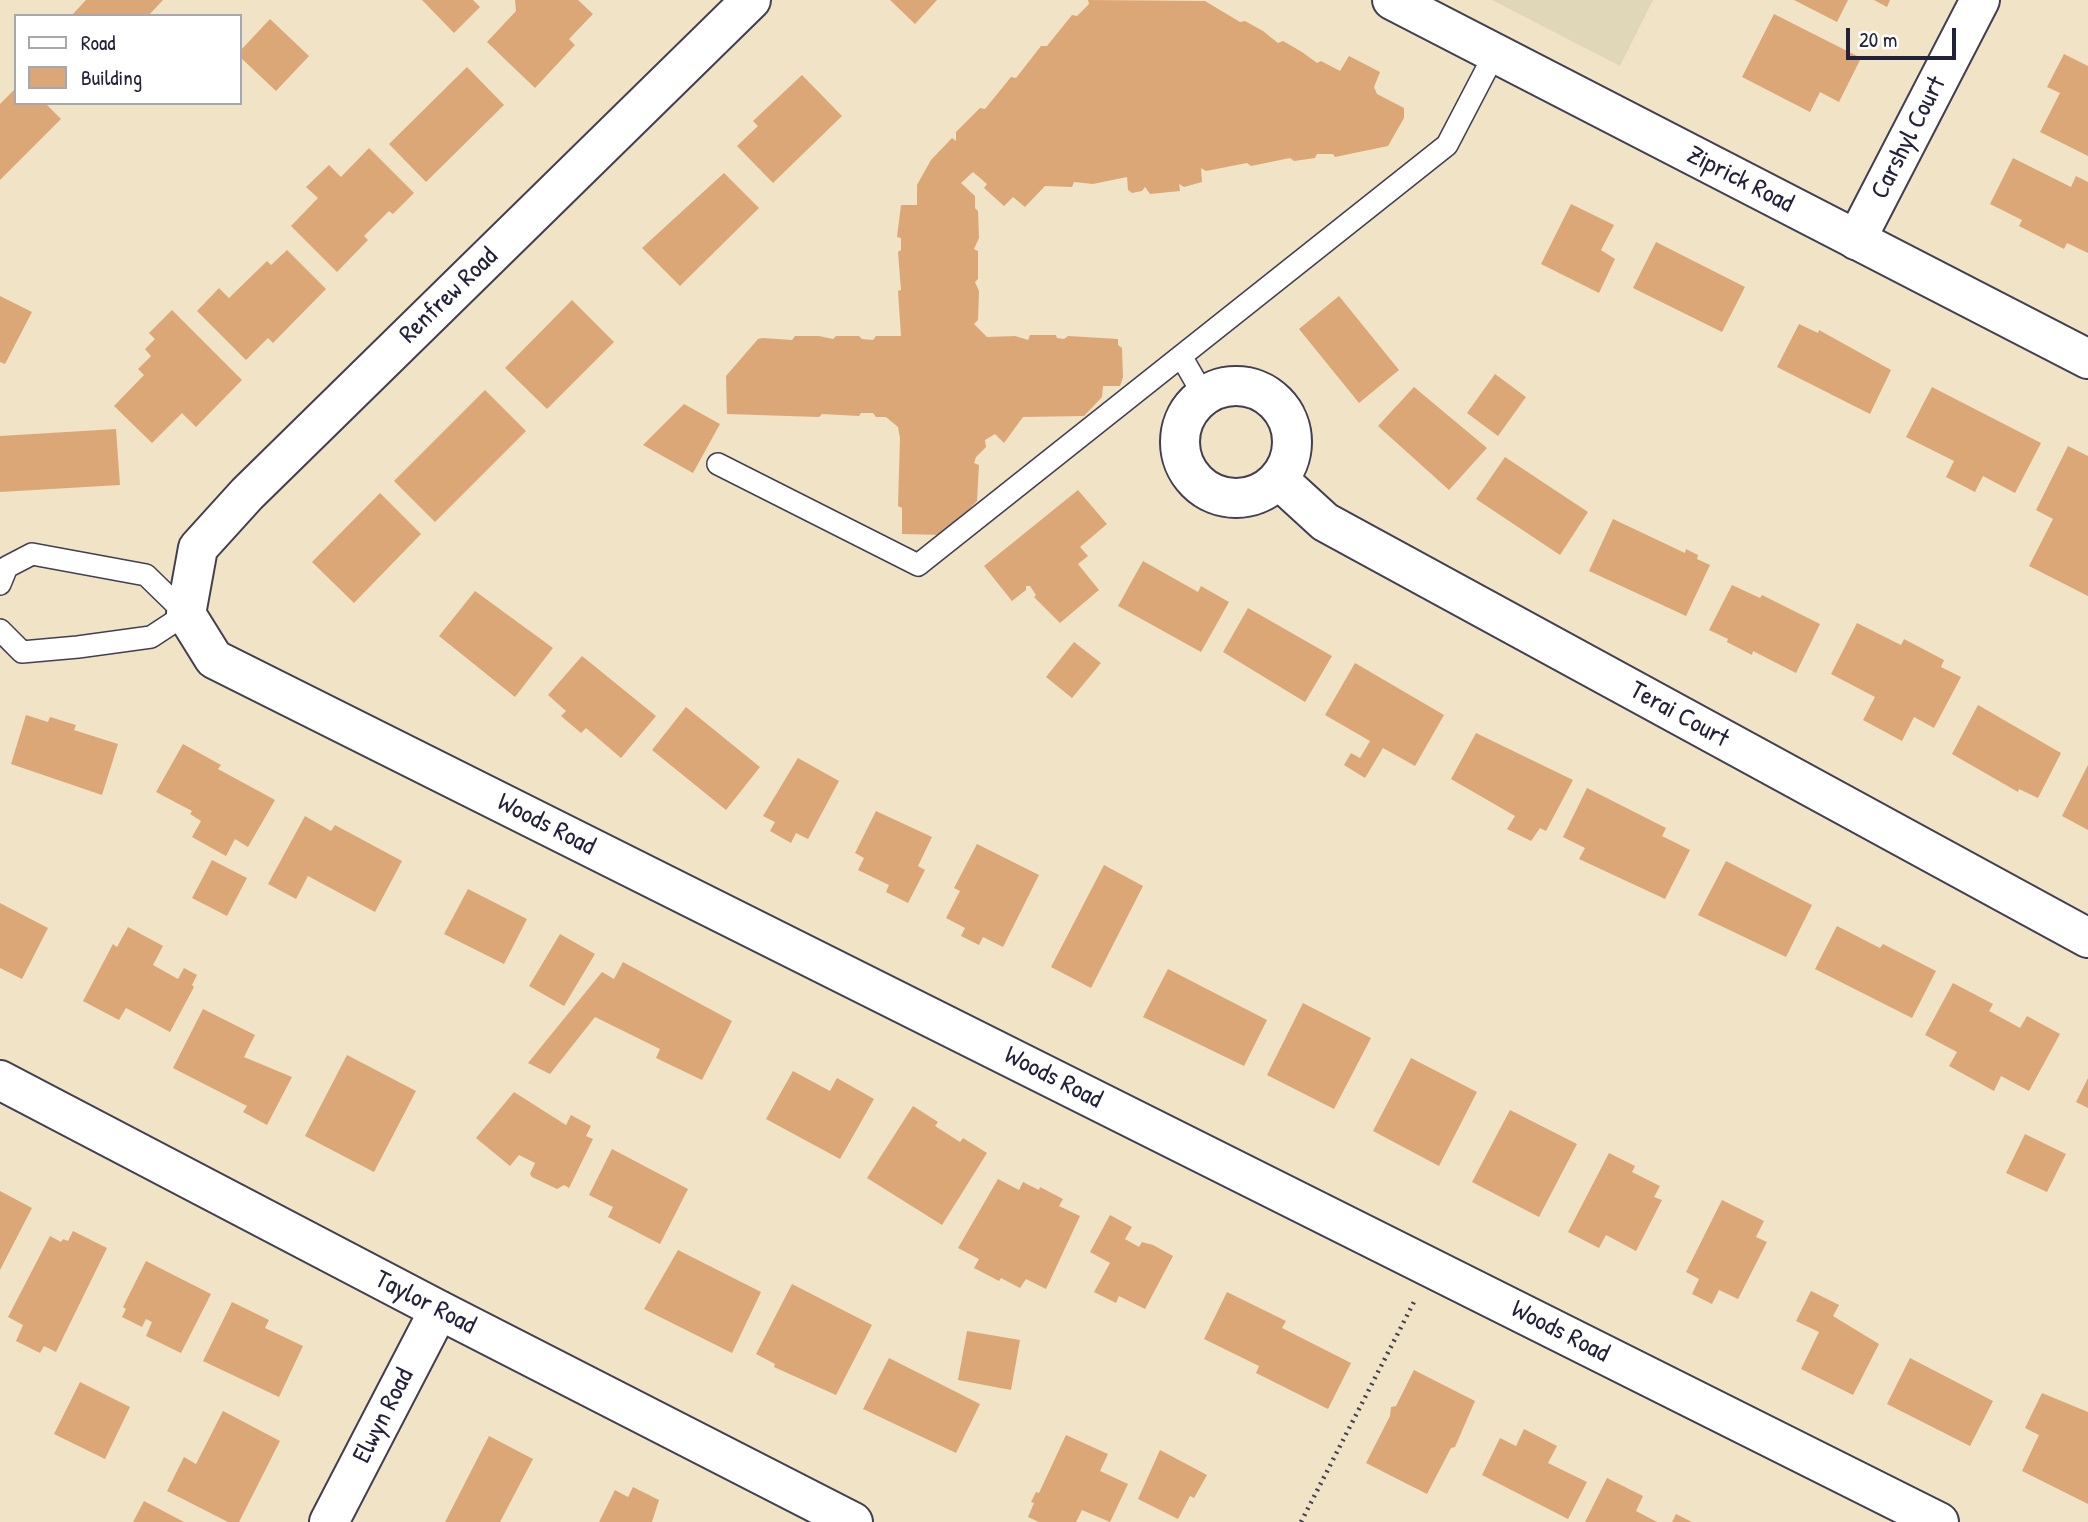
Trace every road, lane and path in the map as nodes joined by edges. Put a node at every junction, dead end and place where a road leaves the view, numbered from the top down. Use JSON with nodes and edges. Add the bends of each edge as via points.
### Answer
{"nodes":[{"id":1,"x":751,"y":0,"type":"edge"},
{"id":2,"x":1392,"y":0,"type":"edge"},
{"id":3,"x":1980,"y":0,"type":"edge"},
{"id":4,"x":1495,"y":53,"type":"junction"},
{"id":5,"x":1857,"y":240,"type":"junction"},
{"id":6,"x":1181,"y":356,"type":"junction"},
{"id":7,"x":2088,"y":359,"type":"edge"},
{"id":8,"x":1205,"y":396,"type":"junction"},
{"id":9,"x":718,"y":464,"type":"dead end"},
{"id":10,"x":1279,"y":480,"type":"junction"},
{"id":11,"x":0,"y":584,"type":"edge"},
{"id":12,"x":186,"y":614,"type":"junction"},
{"id":13,"x":0,"y":630,"type":"edge"},
{"id":14,"x":2088,"y":938,"type":"edge"},
{"id":15,"x":0,"y":1080,"type":"edge"},
{"id":16,"x":1431,"y":1268,"type":"junction"},
{"id":17,"x":439,"y":1310,"type":"junction"},
{"id":18,"x":329,"y":1522,"type":"edge"},
{"id":19,"x":853,"y":1522,"type":"edge"},
{"id":20,"x":1301,"y":1522,"type":"edge"},
{"id":21,"x":1939,"y":1522,"type":"edge"}],
"edges":[{"from":1,"to":12,"type":"street","name":"Renfrew Road","via":[[247,494],[198,548]]},
{"from":2,"to":4,"type":"street","name":"Ziprick Road"},
{"from":3,"to":5,"type":"street","name":"Carshyl Court"},
{"from":4,"to":5,"type":"street","name":"Ziprick Road"},
{"from":4,"to":6,"type":"lane","via":[[1447,145]]},
{"from":5,"to":7,"type":"street","name":"Ziprick Road"},
{"from":6,"to":8,"type":"lane"},
{"from":6,"to":9,"type":"lane","via":[[918,565]]},
{"from":8,"to":10,"type":"street","via":[[1238,386],[1256,389],[1277,405],[1290,428],[1292,446]]},
{"from":8,"to":10,"type":"street","via":[[1182,426],[1180,445],[1194,480],[1227,498],[1246,498]]},
{"from":10,"to":14,"type":"street","name":"Terai Court","via":[[1325,522]]},
{"from":11,"to":12,"type":"lane","via":[[7,567],[32,554],[146,575]]},
{"from":12,"to":13,"type":"lane","via":[[151,637],[22,652]]},
{"from":12,"to":16,"type":"street","name":"Woods Road","via":[[214,659]]},
{"from":15,"to":17,"type":"street","name":"Taylor Road"},
{"from":16,"to":20,"type":"path"},
{"from":16,"to":21,"type":"street","name":"Woods Road"},
{"from":17,"to":18,"type":"street","name":"Elwyn Road"},
{"from":17,"to":19,"type":"street","name":"Taylor Road"}]}
